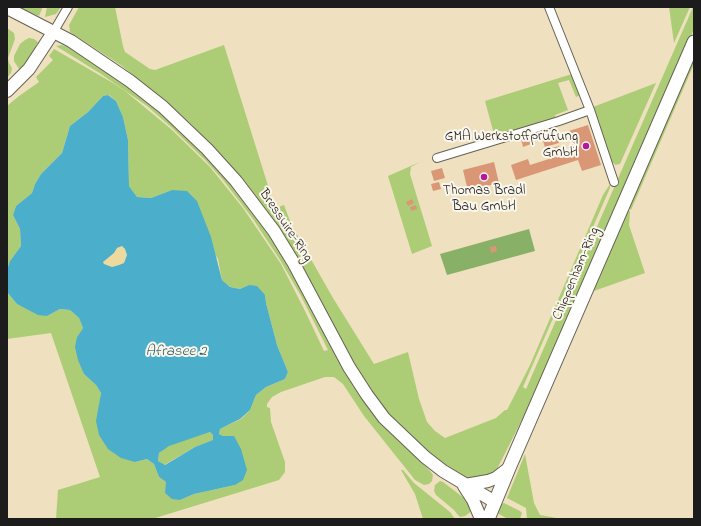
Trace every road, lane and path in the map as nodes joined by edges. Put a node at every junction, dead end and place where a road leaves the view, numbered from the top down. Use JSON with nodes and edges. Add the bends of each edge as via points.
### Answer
{"nodes":[{"id":1,"x":68,"y":7,"type":"edge"},
{"id":2,"x":549,"y":7,"type":"edge"},
{"id":3,"x":7,"y":8,"type":"edge"},
{"id":4,"x":54,"y":31,"type":"junction"},
{"id":5,"x":694,"y":42,"type":"edge"},
{"id":6,"x":7,"y":91,"type":"edge"},
{"id":7,"x":590,"y":110,"type":"junction"},
{"id":8,"x":437,"y":158,"type":"dead end"},
{"id":9,"x":614,"y":182,"type":"dead end"},
{"id":10,"x":509,"y":468,"type":"junction"},
{"id":11,"x":463,"y":484,"type":"junction"},
{"id":12,"x":495,"y":502,"type":"junction"},
{"id":13,"x":481,"y":519,"type":"edge"},
{"id":14,"x":488,"y":519,"type":"edge"}],
"edges":[{"from":1,"to":4,"type":"street"},
{"from":2,"to":7,"type":"street"},
{"from":3,"to":4,"type":"main road","name":"Bressuire-Ring"},
{"from":4,"to":6,"type":"main road","via":[[29,69]]},
{"from":4,"to":11,"type":"main road","name":"Bressuire-Ring","via":[[143,90],[207,149],[236,181],[274,231],[367,396],[384,418],[425,457]]},
{"from":5,"to":10,"type":"main road","name":"Chippenham-Ring"},
{"from":7,"to":8,"type":"street"},
{"from":7,"to":9,"type":"street"},
{"from":10,"to":11,"type":"main road","via":[[488,481]]},
{"from":10,"to":12,"type":"main road","name":"Chippenham-Ring"},
{"from":11,"to":12,"type":"main road","name":"Bressuire-Ring"},
{"from":11,"to":13,"type":"main road"},
{"from":12,"to":14,"type":"main road","name":"Chippenham-Ring"}]}
